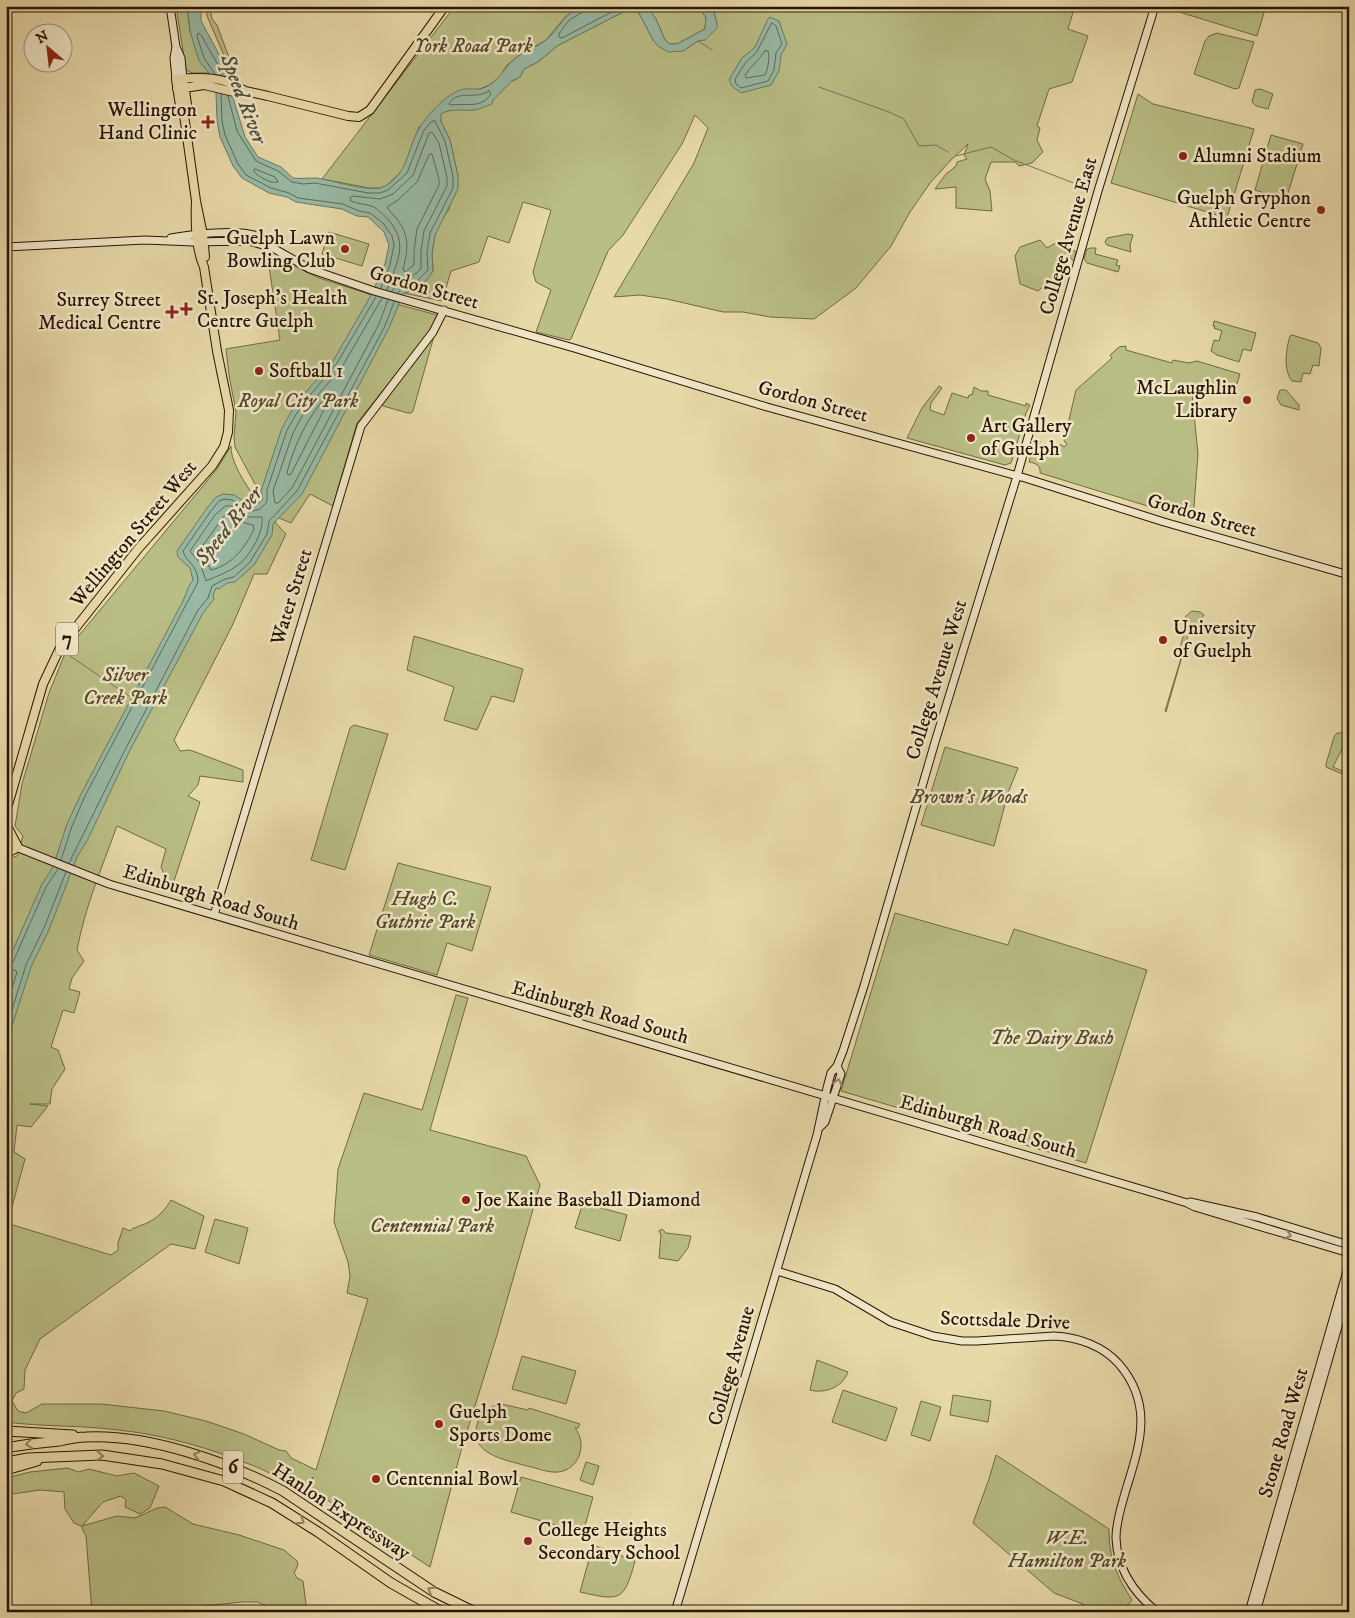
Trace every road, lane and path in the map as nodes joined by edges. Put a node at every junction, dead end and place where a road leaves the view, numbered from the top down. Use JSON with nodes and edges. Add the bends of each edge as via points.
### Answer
{"nodes":[{"id":1,"x":170,"y":6,"type":"edge"},
{"id":2,"x":445,"y":6,"type":"edge"},
{"id":3,"x":1155,"y":6,"type":"edge"},
{"id":4,"x":180,"y":79,"type":"junction"},
{"id":5,"x":211,"y":82,"type":"junction"},
{"id":6,"x":181,"y":88,"type":"junction"},
{"id":7,"x":245,"y":92,"type":"junction"},
{"id":8,"x":200,"y":238,"type":"junction"},
{"id":9,"x":6,"y":247,"type":"edge"},
{"id":10,"x":444,"y":310,"type":"junction"},
{"id":11,"x":1017,"y":476,"type":"junction"},
{"id":12,"x":1349,"y":575,"type":"edge"},
{"id":13,"x":6,"y":812,"type":"edge"},
{"id":14,"x":6,"y":824,"type":"edge"},
{"id":15,"x":6,"y":844,"type":"edge"},
{"id":16,"x":18,"y":847,"type":"junction"},
{"id":17,"x":6,"y":854,"type":"edge"},
{"id":18,"x":214,"y":916,"type":"junction"},
{"id":19,"x":838,"y":1066,"type":"junction"},
{"id":20,"x":825,"y":1095,"type":"junction"},
{"id":21,"x":833,"y":1098,"type":"junction"},
{"id":22,"x":819,"y":1128,"type":"junction"},
{"id":23,"x":1187,"y":1203,"type":"junction"},
{"id":24,"x":1349,"y":1245,"type":"edge"},
{"id":25,"x":1349,"y":1253,"type":"edge"},
{"id":26,"x":1349,"y":1264,"type":"edge"},
{"id":27,"x":777,"y":1270,"type":"junction"},
{"id":28,"x":1349,"y":1288,"type":"edge"},
{"id":29,"x":1333,"y":1318,"type":"junction"},
{"id":30,"x":1337,"y":1327,"type":"junction"},
{"id":31,"x":6,"y":1431,"type":"edge"},
{"id":32,"x":86,"y":1437,"type":"junction"},
{"id":33,"x":6,"y":1448,"type":"edge"},
{"id":34,"x":52,"y":1457,"type":"junction"},
{"id":35,"x":6,"y":1462,"type":"edge"},
{"id":36,"x":6,"y":1470,"type":"edge"},
{"id":37,"x":1283,"y":1496,"type":"junction"},
{"id":38,"x":1288,"y":1504,"type":"junction"},
{"id":39,"x":1266,"y":1553,"type":"junction"},
{"id":40,"x":1271,"y":1562,"type":"junction"},
{"id":41,"x":1261,"y":1583,"type":"junction"},
{"id":42,"x":442,"y":1612,"type":"edge"},
{"id":43,"x":475,"y":1612,"type":"edge"},
{"id":44,"x":675,"y":1612,"type":"edge"},
{"id":45,"x":1157,"y":1612,"type":"edge"},
{"id":46,"x":1249,"y":1612,"type":"edge"},
{"id":47,"x":1256,"y":1612,"type":"edge"}],
"edges":[{"from":1,"to":4,"type":"main road","via":[[176,47],[174,58]]},
{"from":2,"to":7,"type":"main road","via":[[370,110],[362,116],[355,118]]},
{"from":3,"to":11,"type":"main road","name":"College Avenue East","via":[[1098,191]]},
{"from":4,"to":5,"type":"main road","via":[[202,77]]},
{"from":4,"to":6,"type":"main road"},
{"from":5,"to":6,"type":"main road"},
{"from":5,"to":7,"type":"main road","via":[[234,92]]},
{"from":5,"to":7,"type":"main road","via":[[232,83]]},
{"from":6,"to":8,"type":"main road","number":"7","via":[[187,105],[184,115],[196,201],[195,220]]},
{"from":8,"to":9,"type":"main road","name":"Gordon Street","via":[[182,236],[164,240]]},
{"from":8,"to":10,"type":"main road","name":"Gordon Street","via":[[244,240],[273,248],[310,268]]},
{"from":8,"to":13,"type":"main road","name":"Wellington Street West","number":"7","via":[[229,410],[224,447],[212,466],[138,549],[59,650],[43,684]]},
{"from":10,"to":11,"type":"main road","name":"Gordon Street","via":[[767,407]]},
{"from":10,"to":18,"type":"main road","name":"Water Street","via":[[433,332],[361,426]]},
{"from":11,"to":12,"type":"main road","name":"Gordon Street"},
{"from":11,"to":19,"type":"main road","name":"College Avenue West"},
{"from":14,"to":16,"type":"main road"},
{"from":15,"to":16,"type":"main road","name":"Edinburgh Road South"},
{"from":16,"to":17,"type":"main road"},
{"from":16,"to":18,"type":"main road","name":"Edinburgh Road South","via":[[109,884]]},
{"from":18,"to":20,"type":"main road","name":"Edinburgh Road South"},
{"from":19,"to":20,"type":"main road","name":"College Avenue West","via":[[832,1073]]},
{"from":21,"to":19,"type":"main road","name":"College Avenue West","one_way":true,"via":[[841,1074]]},
{"from":20,"to":21,"type":"main road","name":"Edinburgh Road South"},
{"from":20,"to":22,"type":"main road","name":"College Avenue West"},
{"from":21,"to":22,"type":"main road","name":"College Avenue West","via":[[825,1122]]},
{"from":21,"to":23,"type":"main road","name":"Edinburgh Road South"},
{"from":22,"to":27,"type":"main road","name":"College Avenue"},
{"from":23,"to":24,"type":"main road","name":"Edinburgh Road South","via":[[1257,1217]]},
{"from":23,"to":25,"type":"main road","name":"Edinburgh Road South","one_way":true},
{"from":26,"to":29,"type":"main road","name":"Stone Road West"},
{"from":27,"to":44,"type":"main road","name":"College Avenue"},
{"from":27,"to":45,"type":"main road","name":"Scottsdale Drive","via":[[835,1289],[891,1322],[926,1334],[971,1341],[1066,1337],[1091,1344],[1112,1358],[1131,1383],[1142,1420],[1138,1449],[1118,1519],[1117,1549],[1129,1581]]},
{"from":28,"to":30,"type":"main road","name":"Stone Road West"},
{"from":29,"to":30,"type":"main road"},
{"from":29,"to":37,"type":"main road","name":"Stone Road West"},
{"from":30,"to":38,"type":"main road","name":"Stone Road West"},
{"from":31,"to":32,"type":"highway"},
{"from":32,"to":33,"type":"highway","name":"Hanlon Expressway","number":"6","one_way":true},
{"from":43,"to":32,"type":"highway","name":"Hanlon Expressway","number":"6","one_way":true,"via":[[434,1592],[283,1491],[240,1470],[200,1456],[148,1444]]},
{"from":34,"to":35,"type":"highway","name":"Hanlon Expressway","number":"6"},
{"from":34,"to":36,"type":"highway"},
{"from":34,"to":42,"type":"highway","name":"Hanlon Expressway","number":"6","one_way":true,"via":[[102,1455],[162,1464],[224,1481],[272,1503],[391,1583]]},
{"from":37,"to":38,"type":"main road"},
{"from":37,"to":39,"type":"main road","name":"Stone Road West"},
{"from":38,"to":40,"type":"main road","name":"Stone Road West"},
{"from":39,"to":40,"type":"main road"},
{"from":39,"to":41,"type":"main road","name":"Stone Road West"},
{"from":40,"to":41,"type":"main road","name":"Stone Road West"},
{"from":41,"to":46,"type":"main road","name":"Stone Road West"},
{"from":41,"to":47,"type":"main road","name":"Stone Road West"}]}
